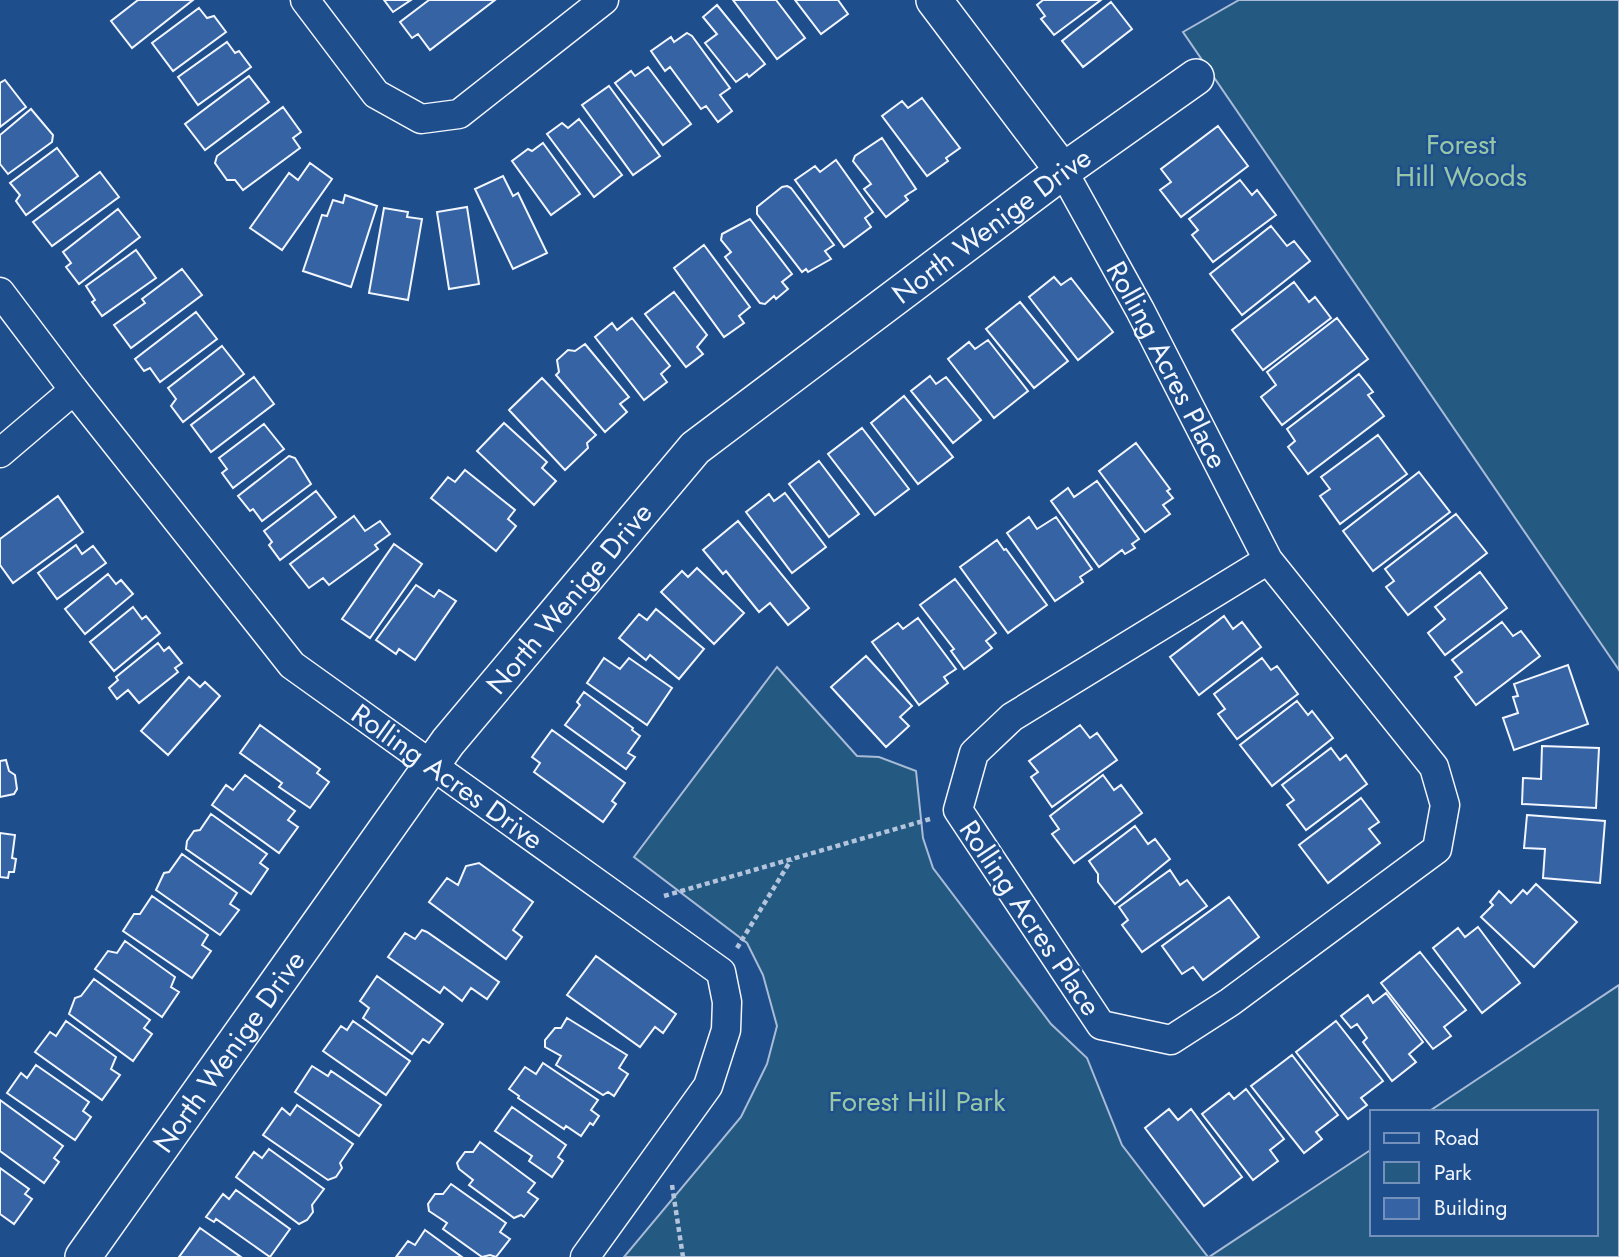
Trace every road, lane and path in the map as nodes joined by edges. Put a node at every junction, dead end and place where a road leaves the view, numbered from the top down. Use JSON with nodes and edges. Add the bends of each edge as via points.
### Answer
{"nodes":[{"id":1,"x":305,"y":0,"type":"edge"},
{"id":2,"x":604,"y":0,"type":"edge"},
{"id":3,"x":934,"y":0,"type":"edge"},
{"id":4,"x":1196,"y":77,"type":"dead end"},
{"id":5,"x":1063,"y":171,"type":"junction"},
{"id":6,"x":0,"y":292,"type":"edge"},
{"id":7,"x":74,"y":390,"type":"junction"},
{"id":8,"x":0,"y":453,"type":"edge"},
{"id":9,"x":1268,"y":560,"type":"junction"},
{"id":10,"x":432,"y":766,"type":"junction"},
{"id":11,"x":958,"y":810,"type":"junction"},
{"id":12,"x":791,"y":859,"type":"junction"},
{"id":13,"x":664,"y":895,"type":"dead end"},
{"id":14,"x":721,"y":972,"type":"junction"},
{"id":15,"x":665,"y":1145,"type":"junction"},
{"id":16,"x":83,"y":1257,"type":"edge"},
{"id":17,"x":585,"y":1257,"type":"edge"},
{"id":18,"x":683,"y":1257,"type":"edge"}],
"edges":[{"from":1,"to":2,"type":"street","via":[[376,94],[421,119],[459,114]]},
{"from":3,"to":5,"type":"street"},
{"from":4,"to":5,"type":"street","name":"North Wenige Drive"},
{"from":5,"to":9,"type":"street","name":"Rolling Acres Place"},
{"from":5,"to":10,"type":"street","name":"North Wenige Drive","via":[[695,448]]},
{"from":6,"to":7,"type":"street","name":"Rolling Acres Drive"},
{"from":7,"to":8,"type":"street"},
{"from":7,"to":10,"type":"street","name":"Rolling Acres Drive","via":[[292,665]]},
{"from":9,"to":11,"type":"street","name":"Rolling Acres Place","via":[[1012,717],[974,753]]},
{"from":9,"to":11,"type":"street","name":"Rolling Acres Place","via":[[1434,767],[1445,805],[1437,849],[1230,1002],[1171,1040],[1101,1025]]},
{"from":10,"to":14,"type":"street","name":"Rolling Acres Drive"},
{"from":10,"to":16,"type":"street","name":"North Wenige Drive"},
{"from":11,"to":12,"type":"path"},
{"from":12,"to":13,"type":"path"},
{"from":12,"to":14,"type":"path"},
{"from":14,"to":15,"type":"street","via":[[726,1030],[708,1086]]},
{"from":15,"to":17,"type":"street"},
{"from":15,"to":18,"type":"path"}]}
